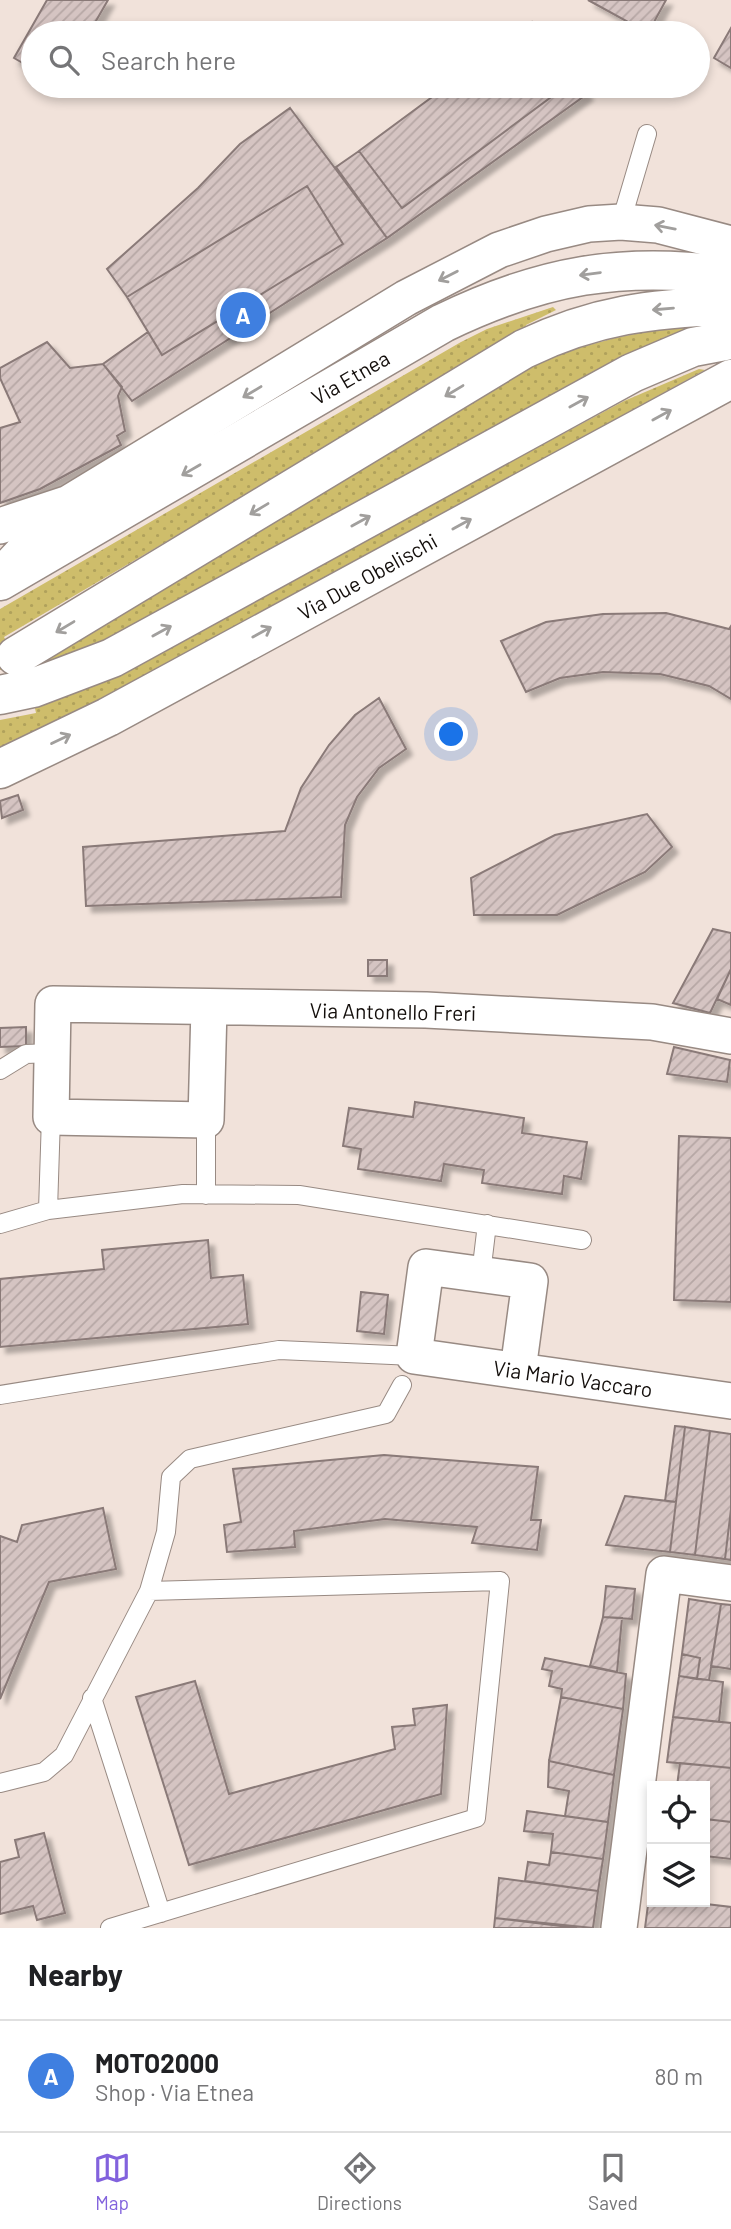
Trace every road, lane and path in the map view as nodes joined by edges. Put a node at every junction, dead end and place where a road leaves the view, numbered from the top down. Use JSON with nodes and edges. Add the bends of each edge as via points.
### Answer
{"nodes":[{"id":1,"x":647,"y":134,"type":"dead end"},
{"id":2,"x":621,"y":222,"type":"junction"},
{"id":3,"x":731,"y":244,"type":"edge"},
{"id":4,"x":731,"y":276,"type":"edge"},
{"id":5,"x":731,"y":305,"type":"edge"},
{"id":6,"x":731,"y":340,"type":"edge"},
{"id":7,"x":731,"y":379,"type":"edge"},
{"id":8,"x":69,"y":503,"type":"junction"},
{"id":9,"x":0,"y":526,"type":"edge"},
{"id":10,"x":0,"y":579,"type":"edge"},
{"id":11,"x":16,"y":680,"type":"edge"},
{"id":12,"x":0,"y":769,"type":"edge"},
{"id":13,"x":209,"y":1008,"type":"junction"},
{"id":14,"x":731,"y":1036,"type":"edge"},
{"id":15,"x":52,"y":1053,"type":"junction"},
{"id":16,"x":0,"y":1070,"type":"edge"},
{"id":17,"x":51,"y":1116,"type":"junction"},
{"id":18,"x":206,"y":1120,"type":"junction"},
{"id":19,"x":206,"y":1195,"type":"junction"},
{"id":20,"x":48,"y":1210,"type":"junction"},
{"id":21,"x":0,"y":1224,"type":"edge"},
{"id":22,"x":487,"y":1224,"type":"junction"},
{"id":23,"x":582,"y":1240,"type":"dead end"},
{"id":24,"x":481,"y":1274,"type":"junction"},
{"id":25,"x":519,"y":1370,"type":"junction"},
{"id":26,"x":408,"y":1371,"type":"junction"},
{"id":27,"x":0,"y":1395,"type":"edge"},
{"id":28,"x":731,"y":1401,"type":"edge"},
{"id":29,"x":731,"y":1583,"type":"edge"},
{"id":30,"x":149,"y":1591,"type":"junction"},
{"id":31,"x":92,"y":1698,"type":"junction"},
{"id":32,"x":0,"y":1783,"type":"edge"},
{"id":33,"x":161,"y":1913,"type":"junction"},
{"id":34,"x":110,"y":1928,"type":"edge"},
{"id":35,"x":619,"y":1928,"type":"edge"}],
"edges":[{"from":1,"to":2,"type":"lane"},
{"from":3,"to":2,"type":"street","one_way":true,"via":[[658,225]]},
{"from":2,"to":8,"type":"street","one_way":true,"via":[[545,234],[476,262],[406,298]]},
{"from":4,"to":10,"type":"main road","name":"Via Etnea","one_way":true,"via":[[624,270],[532,285],[488,301]]},
{"from":5,"to":11,"type":"main road","one_way":true,"via":[[618,314],[556,333],[524,349]]},
{"from":11,"to":6,"type":"main road","one_way":true,"via":[[112,658],[666,357]]},
{"from":12,"to":7,"type":"main road","name":"Via Due Obelischi","one_way":true,"via":[[108,717]]},
{"from":8,"to":9,"type":"street"},
{"from":8,"to":10,"type":"street"},
{"from":13,"to":14,"type":"street","name":"Via Antonello Freri","via":[[426,1010],[620,1020]]},
{"from":13,"to":15,"type":"street","name":"Via Antonello Freri","via":[[52,1004]]},
{"from":13,"to":18,"type":"street"},
{"from":15,"to":16,"type":"lane","via":[[26,1054]]},
{"from":15,"to":17,"type":"street"},
{"from":17,"to":18,"type":"street"},
{"from":17,"to":20,"type":"lane"},
{"from":18,"to":19,"type":"lane"},
{"from":19,"to":20,"type":"lane"},
{"from":19,"to":22,"type":"lane","via":[[299,1195]]},
{"from":20,"to":21,"type":"lane"},
{"from":22,"to":23,"type":"lane"},
{"from":22,"to":24,"type":"lane"},
{"from":24,"to":25,"type":"street","via":[[530,1281]]},
{"from":24,"to":26,"type":"street","via":[[426,1267]]},
{"from":25,"to":26,"type":"street","name":"Via Mario Vaccaro"},
{"from":25,"to":28,"type":"street","name":"Via Mario Vaccaro"},
{"from":26,"to":27,"type":"lane","via":[[279,1350]]},
{"from":26,"to":30,"type":"lane","via":[[386,1414],[190,1460],[172,1477],[166,1532]]},
{"from":29,"to":35,"type":"street","via":[[664,1574]]},
{"from":30,"to":31,"type":"lane"},
{"from":30,"to":33,"type":"lane","via":[[500,1581],[476,1818]]},
{"from":31,"to":32,"type":"lane","via":[[64,1755],[44,1772]]},
{"from":31,"to":33,"type":"lane"},
{"from":33,"to":34,"type":"lane"}]}
